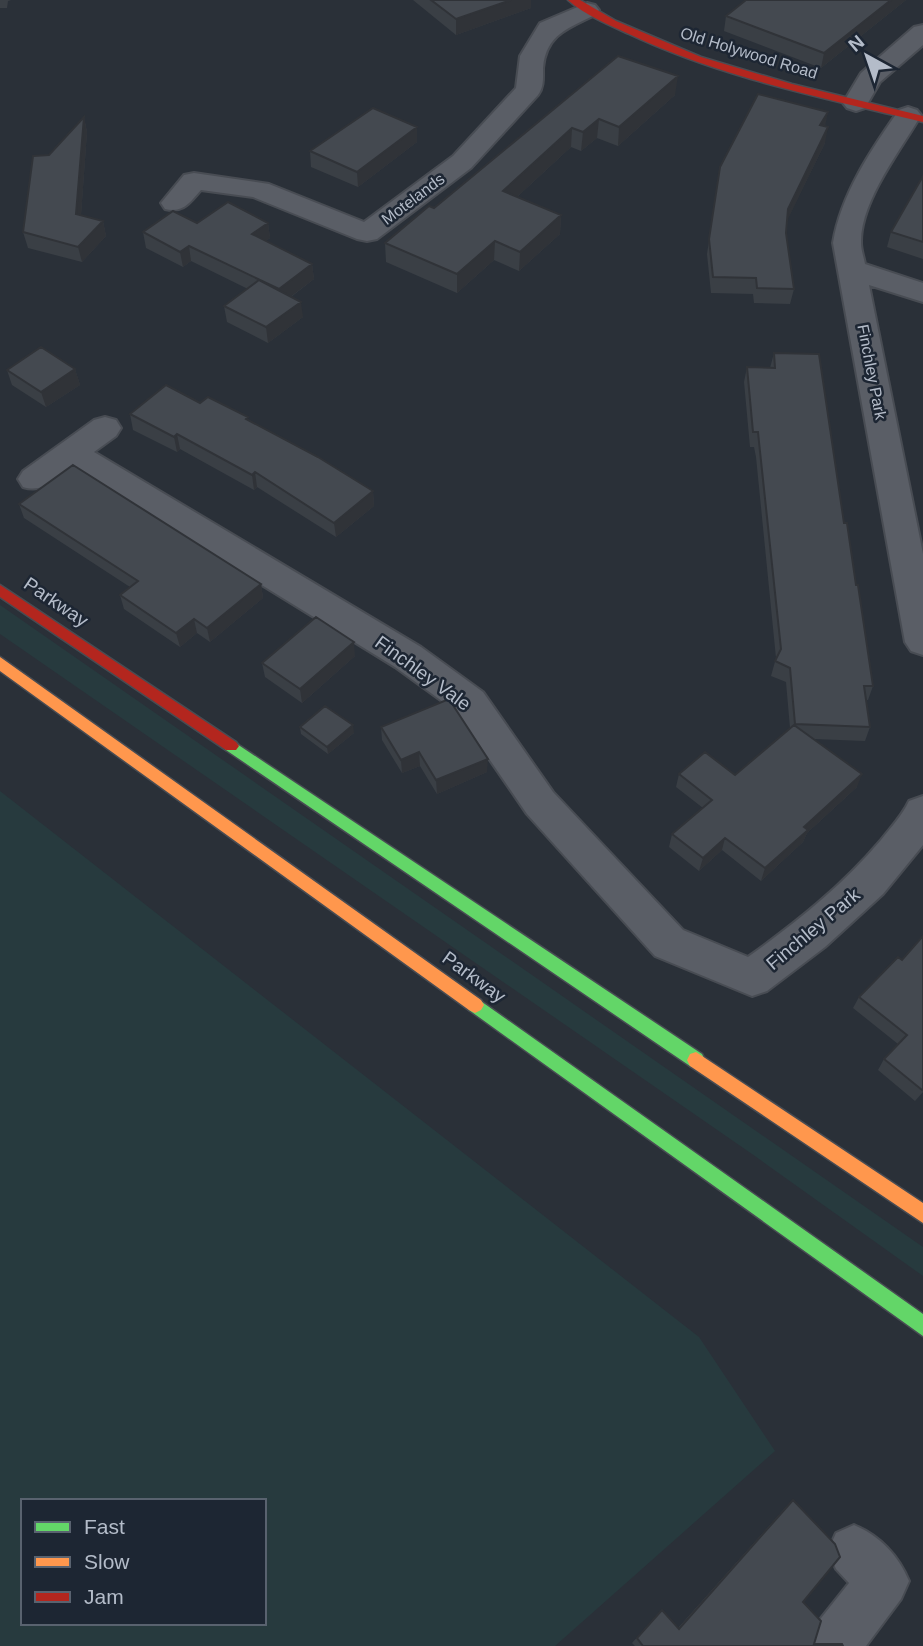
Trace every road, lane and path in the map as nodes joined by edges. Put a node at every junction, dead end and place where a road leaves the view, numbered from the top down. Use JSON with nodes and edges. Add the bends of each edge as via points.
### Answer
{"nodes":[{"id":1,"x":580,"y":5,"type":"edge"},
{"id":2,"x":923,"y":32,"type":"edge"},
{"id":3,"x":856,"y":103,"type":"junction"},
{"id":4,"x":915,"y":117,"type":"edge"},
{"id":5,"x":175,"y":203,"type":"dead end"},
{"id":6,"x":853,"y":270,"type":"junction"},
{"id":7,"x":923,"y":293,"type":"edge"},
{"id":8,"x":105,"y":428,"type":"dead end"},
{"id":9,"x":72,"y":453,"type":"junction"},
{"id":10,"x":34,"y":479,"type":"dead end"},
{"id":11,"x":0,"y":590,"type":"edge"},
{"id":12,"x":923,"y":640,"type":"edge"},
{"id":13,"x":0,"y":663,"type":"edge"},
{"id":14,"x":923,"y":812,"type":"edge"},
{"id":15,"x":752,"y":978,"type":"joint"},
{"id":16,"x":923,"y":1214,"type":"edge"},
{"id":17,"x":923,"y":1326,"type":"edge"},
{"id":18,"x":854,"y":1551,"type":"dead end"},
{"id":19,"x":833,"y":1646,"type":"edge"}],
"edges":[{"from":1,"to":3,"type":"main road","name":"Old Holywood Road","via":[[713,63]]},
{"from":1,"to":5,"type":"street","name":"Motelands","via":[[549,28],[532,56],[529,90],[462,162],[367,233],[258,190],[194,181]]},
{"from":2,"to":3,"type":"street","via":[[870,78]]},
{"from":3,"to":4,"type":"main road","name":"Old Holywood Road"},
{"from":4,"to":6,"type":"street","name":"Finchley Park","via":[[858,202],[848,225]]},
{"from":6,"to":7,"type":"street"},
{"from":6,"to":12,"type":"street","name":"Finchley Park"},
{"from":8,"to":9,"type":"street"},
{"from":9,"to":10,"type":"street"},
{"from":9,"to":15,"type":"street","name":"Finchley Vale","via":[[408,657],[470,702],[540,803],[669,943]]},
{"from":11,"to":16,"type":"main road","name":"Parkway"},
{"from":13,"to":17,"type":"main road","name":"Parkway"},
{"from":14,"to":15,"type":"street","name":"Finchley Park","via":[[869,882],[811,935]]},
{"from":18,"to":19,"type":"street","via":[[883,1581]]}]}
